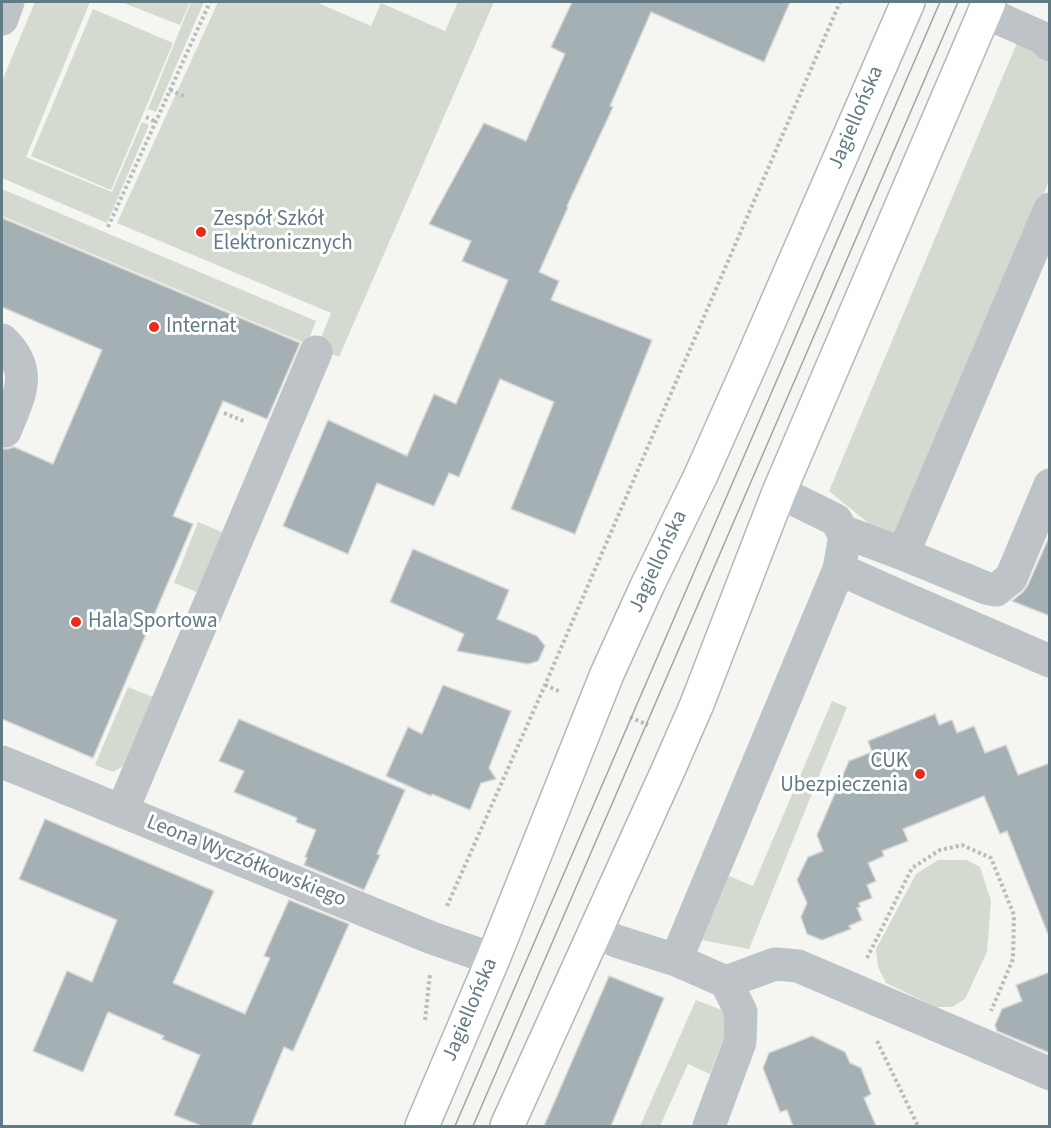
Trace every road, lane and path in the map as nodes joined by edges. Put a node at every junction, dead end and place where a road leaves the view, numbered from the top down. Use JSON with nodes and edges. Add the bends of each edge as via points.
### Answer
{"nodes":[{"id":1,"x":8,"y":2,"type":"edge"},
{"id":2,"x":210,"y":2,"type":"edge"},
{"id":3,"x":840,"y":2,"type":"edge"},
{"id":4,"x":908,"y":2,"type":"edge"},
{"id":5,"x":986,"y":7,"type":"edge"},
{"id":6,"x":2,"y":19,"type":"edge"},
{"id":7,"x":1050,"y":45,"type":"edge"},
{"id":8,"x":170,"y":90,"type":"junction"},
{"id":9,"x":184,"y":96,"type":"dead end"},
{"id":10,"x":146,"y":117,"type":"dead end"},
{"id":11,"x":156,"y":122,"type":"junction"},
{"id":12,"x":1048,"y":217,"type":"edge"},
{"id":13,"x":108,"y":227,"type":"dead end"},
{"id":14,"x":2,"y":340,"type":"edge"},
{"id":15,"x":316,"y":352,"type":"dead end"},
{"id":16,"x":5,"y":431,"type":"dead end"},
{"id":17,"x":1050,"y":485,"type":"edge"},
{"id":18,"x":779,"y":492,"type":"junction"},
{"id":19,"x":842,"y":531,"type":"junction"},
{"id":20,"x":903,"y":554,"type":"junction"},
{"id":21,"x":839,"y":569,"type":"junction"},
{"id":22,"x":1050,"y":662,"type":"edge"},
{"id":23,"x":2,"y":762,"type":"edge"},
{"id":24,"x":122,"y":811,"type":"junction"},
{"id":25,"x":595,"y":930,"type":"junction"},
{"id":26,"x":432,"y":938,"type":"junction"},
{"id":27,"x":493,"y":959,"type":"junction"},
{"id":28,"x":676,"y":960,"type":"junction"},
{"id":29,"x":726,"y":982,"type":"junction"},
{"id":30,"x":852,"y":989,"type":"junction"},
{"id":31,"x":425,"y":1021,"type":"dead end"},
{"id":32,"x":978,"y":1042,"type":"junction"},
{"id":33,"x":1050,"y":1074,"type":"edge"},
{"id":34,"x":422,"y":1126,"type":"edge"},
{"id":35,"x":507,"y":1126,"type":"edge"},
{"id":36,"x":709,"y":1126,"type":"edge"},
{"id":37,"x":918,"y":1126,"type":"edge"}],
"edges":[{"from":1,"to":6,"type":"street"},
{"from":2,"to":8,"type":"path"},
{"from":3,"to":26,"type":"path"},
{"from":4,"to":27,"type":"main road","name":"Jagiellońska","via":[[749,369],[607,674]]},
{"from":5,"to":7,"type":"street"},
{"from":5,"to":18,"type":"main road"},
{"from":8,"to":9,"type":"path"},
{"from":8,"to":11,"type":"path"},
{"from":10,"to":11,"type":"path"},
{"from":11,"to":13,"type":"path"},
{"from":12,"to":20,"type":"street"},
{"from":14,"to":16,"type":"street","via":[[20,364],[22,379]]},
{"from":15,"to":24,"type":"street"},
{"from":17,"to":20,"type":"street","via":[[1011,578],[996,590]]},
{"from":18,"to":19,"type":"street","via":[[836,520]]},
{"from":18,"to":25,"type":"main road","via":[[697,704]]},
{"from":19,"to":20,"type":"street"},
{"from":19,"to":21,"type":"street","via":[[845,536]]},
{"from":21,"to":22,"type":"street"},
{"from":21,"to":28,"type":"street"},
{"from":23,"to":24,"type":"street","name":"Leona Wyczółkowskiego"},
{"from":24,"to":26,"type":"street","name":"Leona Wyczółkowskiego"},
{"from":25,"to":28,"type":"street","via":[[616,941]]},
{"from":25,"to":35,"type":"main road"},
{"from":26,"to":27,"type":"street","name":"Leona Wyczółkowskiego"},
{"from":26,"to":31,"type":"path","via":[[426,959],[431,976]]},
{"from":27,"to":34,"type":"main road","name":"Jagiellońska"},
{"from":28,"to":29,"type":"street"},
{"from":29,"to":30,"type":"street","via":[[775,964],[798,966]]},
{"from":29,"to":36,"type":"street","via":[[741,1012],[740,1042]]},
{"from":30,"to":32,"type":"street"},
{"from":30,"to":32,"type":"path","via":[[912,868],[940,850],[962,845],[991,858],[1014,915],[1013,959]]},
{"from":30,"to":37,"type":"path"},
{"from":32,"to":33,"type":"street"}]}
